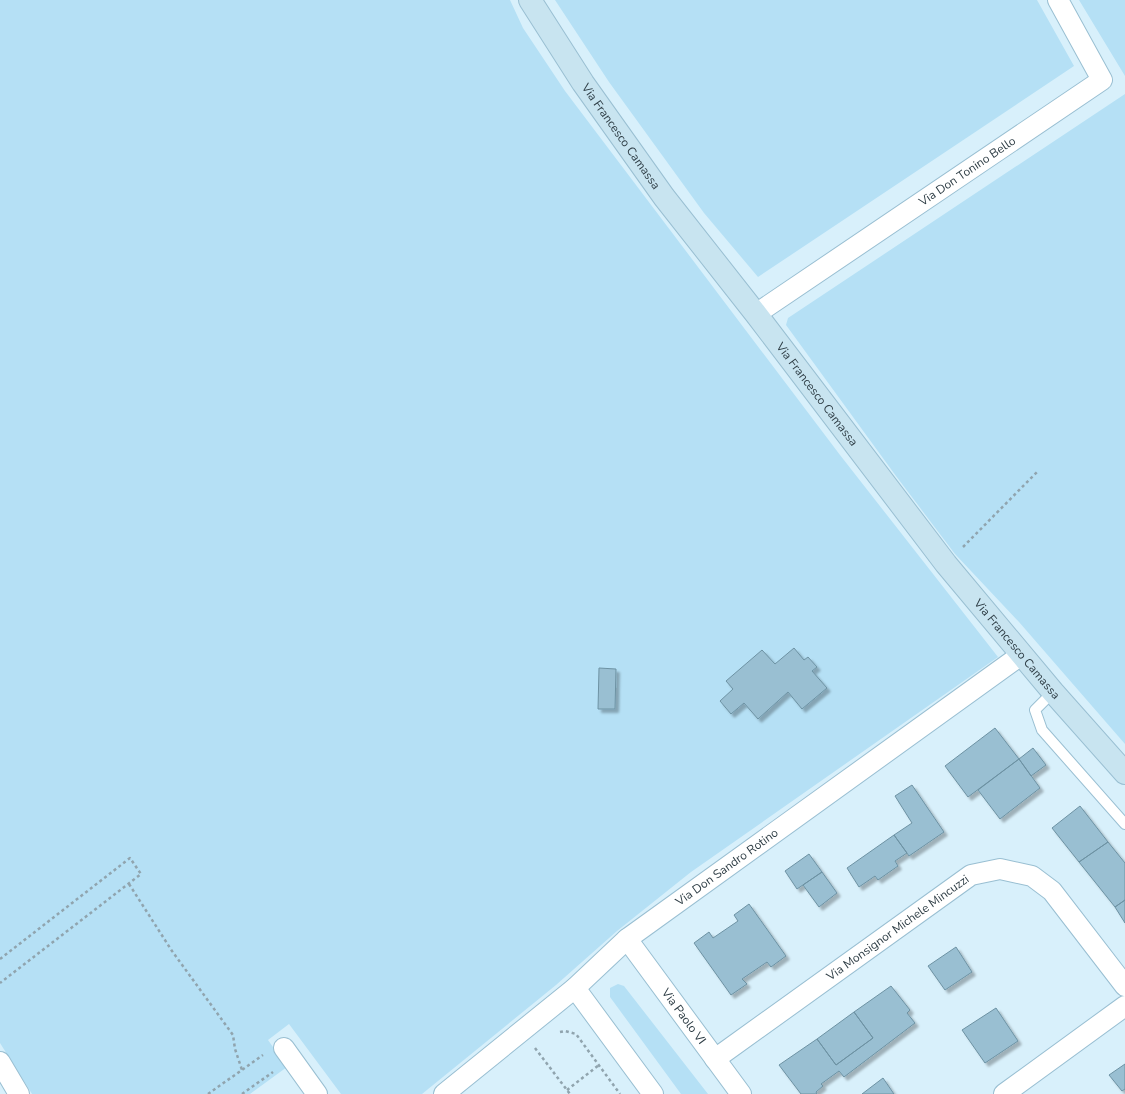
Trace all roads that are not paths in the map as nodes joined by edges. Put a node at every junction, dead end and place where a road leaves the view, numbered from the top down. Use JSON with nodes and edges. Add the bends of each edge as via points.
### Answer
{"nodes":[{"id":1,"x":530,"y":0,"type":"edge"},
{"id":2,"x":1058,"y":0,"type":"edge"},
{"id":3,"x":756,"y":314,"type":"junction"},
{"id":4,"x":1022,"y":655,"type":"junction"},
{"id":5,"x":1053,"y":692,"type":"junction"},
{"id":6,"x":1125,"y":773,"type":"edge"},
{"id":7,"x":1125,"y":824,"type":"edge"},
{"id":8,"x":627,"y":939,"type":"junction"},
{"id":9,"x":1125,"y":986,"type":"edge"},
{"id":10,"x":575,"y":988,"type":"junction"},
{"id":11,"x":1125,"y":1006,"type":"edge"},
{"id":12,"x":276,"y":1050,"type":"road end"},
{"id":13,"x":715,"y":1059,"type":"junction"},
{"id":14,"x":0,"y":1062,"type":"edge"},
{"id":15,"x":19,"y":1094,"type":"edge"},
{"id":16,"x":318,"y":1094,"type":"edge"},
{"id":17,"x":444,"y":1094,"type":"edge"},
{"id":18,"x":653,"y":1094,"type":"edge"},
{"id":19,"x":741,"y":1094,"type":"edge"},
{"id":20,"x":1004,"y":1094,"type":"edge"}],
"edges":[{"from":1,"to":3,"type":"street","name":"Via Francesco Camassa","via":[[583,83],[664,197]]},
{"from":2,"to":3,"type":"street","name":"Via Don Tonino Bello","via":[[1102,80]]},
{"from":3,"to":4,"type":"street","name":"Via Francesco Camassa","via":[[946,564]]},
{"from":4,"to":5,"type":"street","name":"Via Francesco Camassa"},
{"from":4,"to":8,"type":"street","name":"Via Don Sandro Rotino"},
{"from":5,"to":6,"type":"street","name":"Via Francesco Camassa"},
{"from":5,"to":7,"type":"lane","via":[[1035,710],[1042,730]]},
{"from":8,"to":10,"type":"street","name":"Via Don Sandro Rotino"},
{"from":8,"to":13,"type":"street","name":"Via Paolo VI"},
{"from":9,"to":13,"type":"street","name":"Via Monsignor Michele Mincuzzi","via":[[1052,891],[1032,876],[1000,869],[971,875]]},
{"from":10,"to":17,"type":"street","name":"Via Don Sandro Rotino"},
{"from":10,"to":18,"type":"street"},
{"from":11,"to":20,"type":"street"},
{"from":12,"to":16,"type":"street"},
{"from":13,"to":19,"type":"street","name":"Via Paolo VI"},
{"from":14,"to":15,"type":"street"}]}
